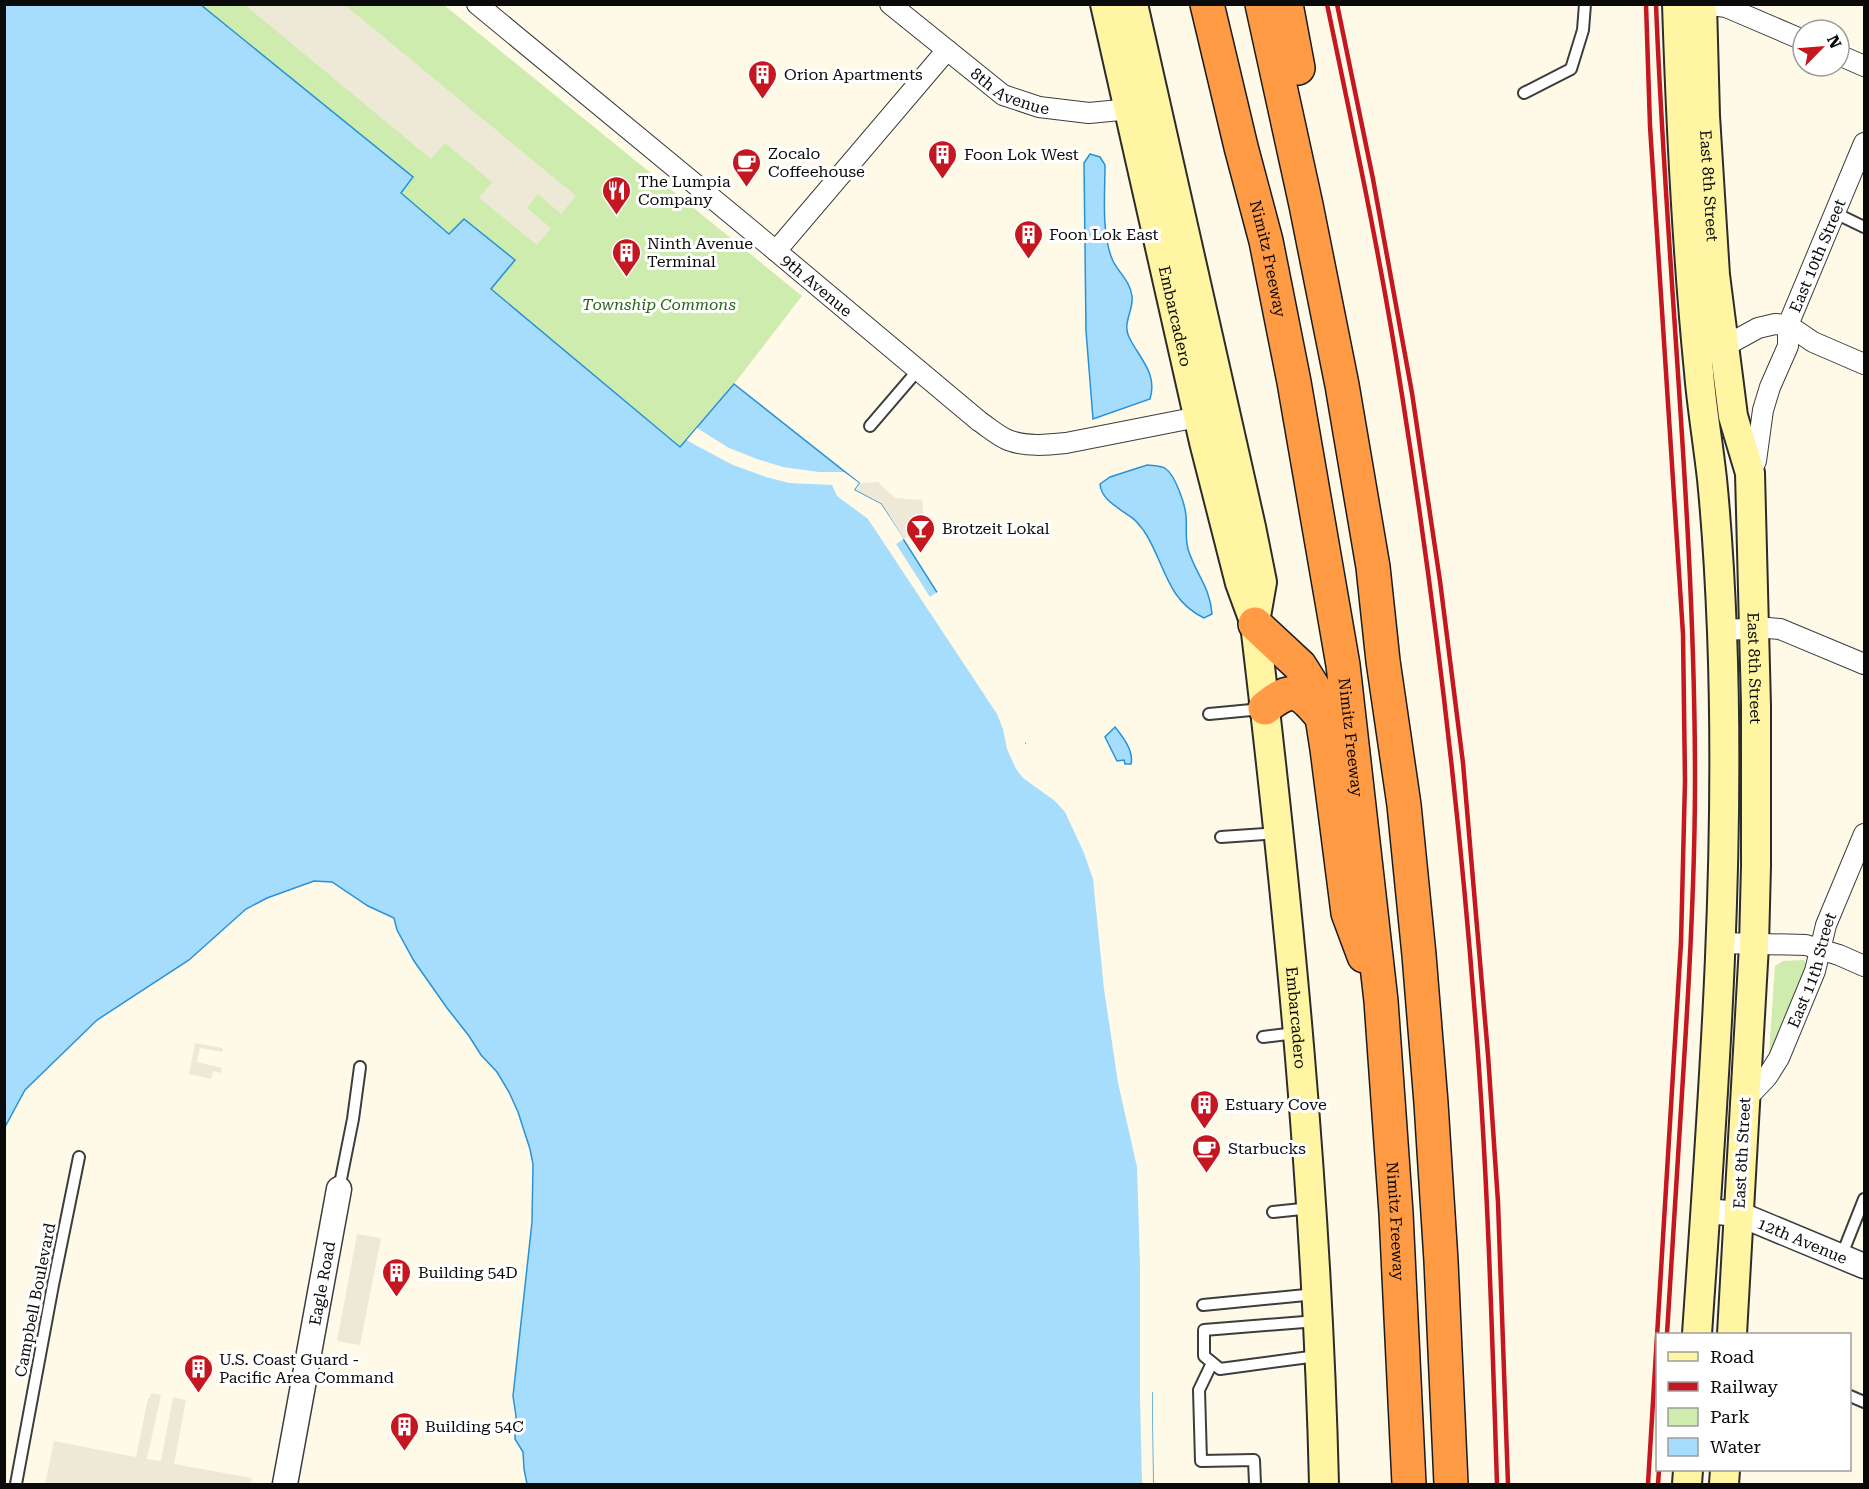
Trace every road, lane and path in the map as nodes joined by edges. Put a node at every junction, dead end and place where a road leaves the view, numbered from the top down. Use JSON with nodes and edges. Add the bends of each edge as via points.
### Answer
{"nodes":[{"id":1,"x":477,"y":4,"type":"edge"},
{"id":2,"x":890,"y":4,"type":"edge"},
{"id":3,"x":1105,"y":4,"type":"edge"},
{"id":4,"x":1134,"y":4,"type":"edge"},
{"id":5,"x":1207,"y":4,"type":"edge"},
{"id":6,"x":1262,"y":4,"type":"edge"},
{"id":7,"x":1286,"y":4,"type":"edge"},
{"id":8,"x":1585,"y":4,"type":"edge"},
{"id":9,"x":1695,"y":4,"type":"edge"},
{"id":10,"x":1704,"y":4,"type":"edge"},
{"id":11,"x":1677,"y":5,"type":"edge"},
{"id":12,"x":1791,"y":35,"type":"edge"},
{"id":13,"x":946,"y":50,"type":"junction"},
{"id":14,"x":1524,"y":93,"type":"dead end"},
{"id":15,"x":1142,"y":108,"type":"junction"},
{"id":16,"x":1864,"y":143,"type":"edge"},
{"id":17,"x":1835,"y":213,"type":"junction"},
{"id":18,"x":1864,"y":227,"type":"edge"},
{"id":19,"x":776,"y":251,"type":"junction"},
{"id":20,"x":1788,"y":325,"type":"junction"},
{"id":21,"x":1723,"y":346,"type":"junction"},
{"id":22,"x":1864,"y":364,"type":"edge"},
{"id":23,"x":918,"y":370,"type":"junction"},
{"id":24,"x":1699,"y":372,"type":"junction"},
{"id":25,"x":1342,"y":385,"type":"junction"},
{"id":26,"x":1198,"y":417,"type":"junction"},
{"id":27,"x":870,"y":426,"type":"dead end"},
{"id":28,"x":1750,"y":473,"type":"junction"},
{"id":29,"x":1255,"y":624,"type":"junction"},
{"id":30,"x":1754,"y":629,"type":"junction"},
{"id":31,"x":1722,"y":630,"type":"junction"},
{"id":32,"x":1864,"y":664,"type":"edge"},
{"id":33,"x":1265,"y":708,"type":"junction"},
{"id":34,"x":1209,"y":714,"type":"dead end"},
{"id":35,"x":1322,"y":717,"type":"junction"},
{"id":36,"x":1278,"y":832,"type":"junction"},
{"id":37,"x":1864,"y":834,"type":"edge"},
{"id":38,"x":1221,"y":837,"type":"dead end"},
{"id":39,"x":1721,"y":943,"type":"junction"},
{"id":40,"x":1754,"y":945,"type":"junction"},
{"id":41,"x":1820,"y":950,"type":"junction"},
{"id":42,"x":1864,"y":966,"type":"edge"},
{"id":43,"x":1381,"y":1001,"type":"junction"},
{"id":44,"x":1299,"y":1033,"type":"junction"},
{"id":45,"x":1263,"y":1037,"type":"dead end"},
{"id":46,"x":360,"y":1067,"type":"dead end"},
{"id":47,"x":1746,"y":1099,"type":"junction"},
{"id":48,"x":79,"y":1157,"type":"dead end"},
{"id":49,"x":339,"y":1189,"type":"joint"},
{"id":50,"x":1864,"y":1199,"type":"edge"},
{"id":51,"x":1311,"y":1208,"type":"junction"},
{"id":52,"x":1706,"y":1211,"type":"junction"},
{"id":53,"x":1273,"y":1212,"type":"dead end"},
{"id":54,"x":1739,"y":1214,"type":"junction"},
{"id":55,"x":1841,"y":1257,"type":"junction"},
{"id":56,"x":1864,"y":1266,"type":"edge"},
{"id":57,"x":1203,"y":1305,"type":"dead end"},
{"id":58,"x":1317,"y":1307,"type":"junction"},
{"id":59,"x":1697,"y":1333,"type":"edge"},
{"id":60,"x":1732,"y":1333,"type":"edge"},
{"id":61,"x":1319,"y":1356,"type":"junction"},
{"id":62,"x":1212,"y":1363,"type":"junction"},
{"id":63,"x":16,"y":1485,"type":"edge"},
{"id":64,"x":285,"y":1485,"type":"edge"},
{"id":65,"x":1255,"y":1485,"type":"edge"},
{"id":66,"x":1324,"y":1485,"type":"edge"},
{"id":67,"x":1409,"y":1485,"type":"edge"},
{"id":68,"x":1451,"y":1485,"type":"edge"}],
"edges":[{"from":1,"to":19,"type":"street","name":"9th Avenue"},
{"from":2,"to":13,"type":"street","name":"8th Avenue"},
{"from":3,"to":15,"type":"main road","name":"Embarcadero"},
{"from":4,"to":15,"type":"main road","name":"Embarcadero"},
{"from":5,"to":43,"type":"highway","name":"Nimitz Freeway","via":[[1266,241],[1319,521],[1347,700]]},
{"from":6,"to":25,"type":"highway"},
{"from":7,"to":25,"type":"highway","via":[[1322,207]]},
{"from":8,"to":14,"type":"lane","via":[[1583,30],[1570,69]]},
{"from":9,"to":11,"type":"street"},
{"from":10,"to":12,"type":"street","via":[[1726,7]]},
{"from":10,"to":21,"type":"main road","name":"East 8th Street","via":[[1710,201]]},
{"from":11,"to":24,"type":"main road","name":"East 8th Street"},
{"from":13,"to":15,"type":"street","name":"8th Avenue","via":[[1003,95],[1039,107],[1089,113]]},
{"from":13,"to":19,"type":"street"},
{"from":15,"to":26,"type":"main road","name":"Embarcadero"},
{"from":15,"to":29,"type":"main road","name":"Embarcadero","via":[[1251,526],[1262,582]]},
{"from":16,"to":17,"type":"street","name":"East 10th Street"},
{"from":17,"to":18,"type":"lane"},
{"from":17,"to":20,"type":"street","name":"East 10th Street"},
{"from":19,"to":23,"type":"street","name":"9th Avenue"},
{"from":20,"to":21,"type":"street","via":[[1758,328]]},
{"from":20,"to":22,"type":"street","via":[[1813,342]]},
{"from":20,"to":28,"type":"street","name":"East 10th Street","via":[[1788,346],[1763,410],[1756,461]]},
{"from":21,"to":24,"type":"street","via":[[1713,352]]},
{"from":21,"to":28,"type":"main road","name":"East 8th Street","via":[[1733,416]]},
{"from":23,"to":26,"type":"street","name":"9th Avenue","via":[[979,421],[1007,439],[1026,444],[1066,443]]},
{"from":23,"to":27,"type":"lane"},
{"from":24,"to":31,"type":"main road","name":"East 8th Street","via":[[1712,480]]},
{"from":25,"to":68,"type":"highway","via":[[1373,567],[1419,955],[1442,1261]]},
{"from":26,"to":29,"type":"main road","name":"Embarcadero","via":[[1240,583]]},
{"from":28,"to":30,"type":"main road","name":"East 8th Street"},
{"from":29,"to":33,"type":"main road","name":"Embarcadero"},
{"from":29,"to":35,"type":"highway","via":[[1300,666],[1315,690]]},
{"from":30,"to":31,"type":"street"},
{"from":30,"to":32,"type":"street","via":[[1780,629]]},
{"from":30,"to":40,"type":"main road","name":"East 8th Street"},
{"from":31,"to":39,"type":"main road","name":"East 8th Street","via":[[1725,791]]},
{"from":33,"to":34,"type":"lane"},
{"from":33,"to":35,"type":"highway","via":[[1286,694],[1296,694]]},
{"from":33,"to":36,"type":"main road","name":"Embarcadero"},
{"from":35,"to":43,"type":"highway","via":[[1348,913]]},
{"from":36,"to":38,"type":"lane"},
{"from":36,"to":44,"type":"main road","name":"Embarcadero"},
{"from":37,"to":41,"type":"street","name":"East 11th Street","via":[[1826,925]]},
{"from":39,"to":40,"type":"street"},
{"from":39,"to":52,"type":"main road","name":"East 8th Street"},
{"from":40,"to":41,"type":"street","via":[[1806,945]]},
{"from":40,"to":47,"type":"main road","name":"East 8th Street"},
{"from":41,"to":42,"type":"street"},
{"from":41,"to":47,"type":"street","name":"East 11th Street","via":[[1779,1058]]},
{"from":43,"to":67,"type":"highway","name":"Nimitz Freeway"},
{"from":44,"to":45,"type":"lane"},
{"from":44,"to":51,"type":"main road","name":"Embarcadero"},
{"from":46,"to":49,"type":"lane"},
{"from":47,"to":54,"type":"main road","name":"East 8th Street"},
{"from":48,"to":63,"type":"lane","name":"Campbell Boulevard"},
{"from":49,"to":64,"type":"street","name":"Eagle Road"},
{"from":50,"to":55,"type":"lane"},
{"from":51,"to":53,"type":"lane"},
{"from":51,"to":58,"type":"main road","name":"Embarcadero"},
{"from":52,"to":54,"type":"street","name":"12th Avenue"},
{"from":52,"to":59,"type":"main road","name":"East 8th Street"},
{"from":54,"to":55,"type":"street","name":"12th Avenue"},
{"from":54,"to":60,"type":"main road","name":"East 8th Street"},
{"from":55,"to":56,"type":"street","name":"12th Avenue"},
{"from":57,"to":58,"type":"lane"},
{"from":58,"to":61,"type":"main road","name":"Embarcadero"},
{"from":58,"to":62,"type":"lane","via":[[1204,1330],[1204,1356]]},
{"from":61,"to":62,"type":"lane","via":[[1220,1369]]},
{"from":61,"to":66,"type":"main road","name":"Embarcadero"},
{"from":62,"to":65,"type":"lane","via":[[1199,1390],[1201,1461],[1254,1460]]}]}
